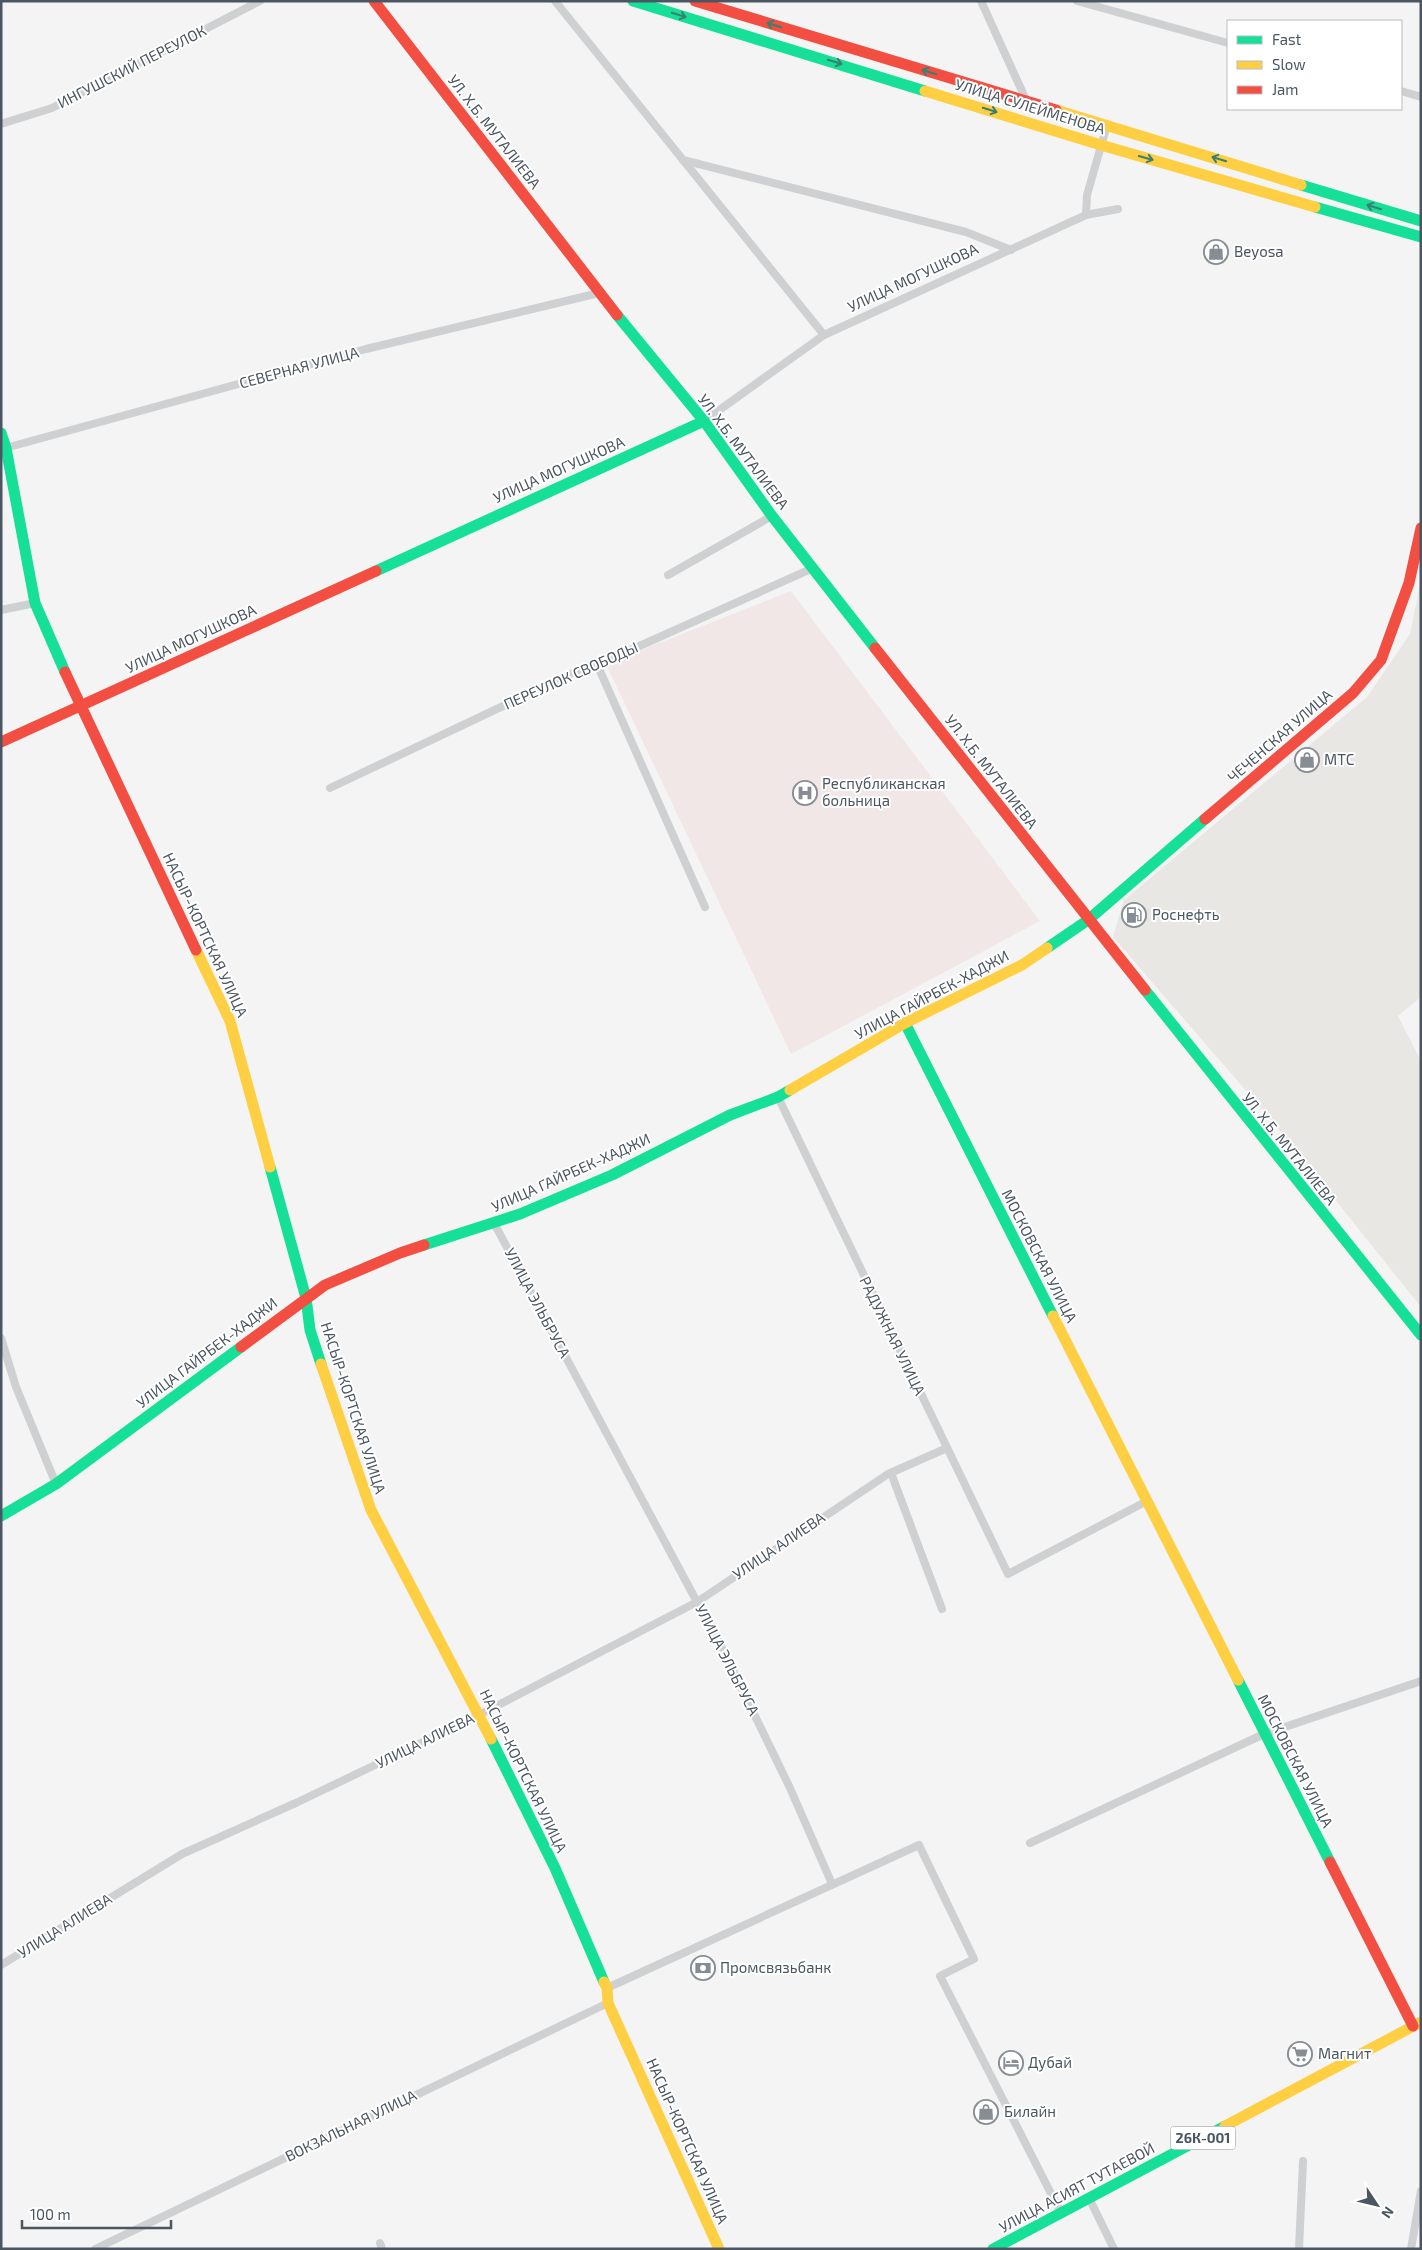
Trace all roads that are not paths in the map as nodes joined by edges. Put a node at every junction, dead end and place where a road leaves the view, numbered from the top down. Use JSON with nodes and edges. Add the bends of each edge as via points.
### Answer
{"nodes":[{"id":1,"x":260,"y":1,"type":"edge"},
{"id":2,"x":374,"y":1,"type":"edge"},
{"id":3,"x":555,"y":1,"type":"edge"},
{"id":4,"x":633,"y":1,"type":"edge"},
{"id":5,"x":696,"y":1,"type":"edge"},
{"id":6,"x":982,"y":1,"type":"edge"},
{"id":7,"x":1077,"y":1,"type":"edge"},
{"id":8,"x":1227,"y":43,"type":"edge"},
{"id":9,"x":1402,"y":91,"type":"edge"},
{"id":10,"x":1421,"y":97,"type":"edge"},
{"id":11,"x":1027,"y":102,"type":"junction"},
{"id":12,"x":1,"y":124,"type":"edge"},
{"id":13,"x":1108,"y":125,"type":"junction"},
{"id":14,"x":1101,"y":145,"type":"junction"},
{"id":15,"x":683,"y":160,"type":"junction"},
{"id":16,"x":1118,"y":210,"type":"dead end"},
{"id":17,"x":1086,"y":215,"type":"junction"},
{"id":18,"x":1421,"y":221,"type":"edge"},
{"id":19,"x":1421,"y":237,"type":"edge"},
{"id":20,"x":1011,"y":250,"type":"junction"},
{"id":21,"x":600,"y":293,"type":"junction"},
{"id":22,"x":824,"y":335,"type":"junction"},
{"id":23,"x":704,"y":421,"type":"junction"},
{"id":24,"x":1,"y":433,"type":"edge"},
{"id":25,"x":4,"y":449,"type":"edge"},
{"id":26,"x":772,"y":516,"type":"junction"},
{"id":27,"x":1421,"y":528,"type":"edge"},
{"id":28,"x":814,"y":568,"type":"junction"},
{"id":29,"x":668,"y":575,"type":"dead end"},
{"id":30,"x":35,"y":603,"type":"junction"},
{"id":31,"x":1,"y":610,"type":"edge"},
{"id":32,"x":596,"y":662,"type":"junction"},
{"id":33,"x":81,"y":707,"type":"junction"},
{"id":34,"x":1,"y":742,"type":"edge"},
{"id":35,"x":330,"y":788,"type":"dead end"},
{"id":36,"x":705,"y":907,"type":"dead end"},
{"id":37,"x":1088,"y":920,"type":"junction"},
{"id":38,"x":905,"y":1024,"type":"junction"},
{"id":39,"x":778,"y":1097,"type":"junction"},
{"id":40,"x":494,"y":1223,"type":"junction"},
{"id":41,"x":306,"y":1298,"type":"junction"},
{"id":42,"x":1421,"y":1335,"type":"edge"},
{"id":43,"x":1,"y":1338,"type":"edge"},
{"id":44,"x":947,"y":1448,"type":"junction"},
{"id":45,"x":891,"y":1472,"type":"junction"},
{"id":46,"x":56,"y":1484,"type":"junction"},
{"id":47,"x":1147,"y":1501,"type":"junction"},
{"id":48,"x":1,"y":1516,"type":"edge"},
{"id":49,"x":697,"y":1602,"type":"junction"},
{"id":50,"x":942,"y":1609,"type":"dead end"},
{"id":51,"x":1421,"y":1681,"type":"edge"},
{"id":52,"x":479,"y":1715,"type":"junction"},
{"id":53,"x":1264,"y":1734,"type":"junction"},
{"id":54,"x":1030,"y":1843,"type":"dead end"},
{"id":55,"x":832,"y":1884,"type":"junction"},
{"id":56,"x":1,"y":1965,"type":"edge"},
{"id":57,"x":607,"y":1988,"type":"junction"},
{"id":58,"x":608,"y":2003,"type":"junction"},
{"id":59,"x":1417,"y":2024,"type":"edge"},
{"id":60,"x":1304,"y":2161,"type":"dead end"},
{"id":61,"x":1421,"y":2191,"type":"edge"},
{"id":62,"x":1089,"y":2198,"type":"junction"},
{"id":63,"x":1061,"y":2213,"type":"junction"},
{"id":64,"x":95,"y":2249,"type":"edge"},
{"id":65,"x":719,"y":2249,"type":"edge"},
{"id":66,"x":993,"y":2249,"type":"edge"},
{"id":67,"x":1114,"y":2249,"type":"edge"},
{"id":68,"x":1299,"y":2249,"type":"edge"},
{"id":69,"x":1411,"y":2249,"type":"edge"}],
"edges":[{"from":1,"to":12,"type":"street","name":"ИНГУШСКИЙ ПЕРЕУЛОК","via":[[52,108]]},
{"from":2,"to":21,"type":"street","name":"УЛ. Х.Б. МУТАЛИЕВА"},
{"from":3,"to":15,"type":"street"},
{"from":4,"to":14,"type":"street","name":"УЛИЦА СУЛЕЙМЕНОВА","one_way":true},
{"from":11,"to":5,"type":"street","name":"УЛИЦА СУЛЕЙМЕНОВА","one_way":true},
{"from":6,"to":11,"type":"street"},
{"from":7,"to":8,"type":"street"},
{"from":9,"to":10,"type":"street"},
{"from":11,"to":13,"type":"street","name":"УЛИЦА СУЛЕЙМЕНОВА"},
{"from":13,"to":14,"type":"street"},
{"from":18,"to":13,"type":"street","name":"УЛИЦА СУЛЕЙМЕНОВА","one_way":true},
{"from":14,"to":17,"type":"street","via":[[1087,195]]},
{"from":14,"to":19,"type":"street","name":"УЛИЦА СУЛЕЙМЕНОВА","one_way":true},
{"from":15,"to":20,"type":"street","via":[[966,232]]},
{"from":15,"to":22,"type":"street"},
{"from":16,"to":17,"type":"street","name":"УЛИЦА МОГУШКОВА"},
{"from":17,"to":20,"type":"street","name":"УЛИЦА МОГУШКОВА"},
{"from":20,"to":22,"type":"street","name":"УЛИЦА МОГУШКОВА"},
{"from":21,"to":23,"type":"street","name":"УЛ. Х.Б. МУТАЛИЕВА"},
{"from":21,"to":25,"type":"street","name":"СЕВЕРНАЯ УЛИЦА","via":[[366,349]]},
{"from":22,"to":23,"type":"street","name":"УЛИЦА МОГУШКОВА"},
{"from":23,"to":26,"type":"street","name":"УЛ. Х.Б. МУТАЛИЕВА"},
{"from":23,"to":33,"type":"street","name":"УЛИЦА МОГУШКОВА"},
{"from":24,"to":25,"type":"street","name":"НАСЫР-КОРТСКАЯ УЛИЦА"},
{"from":25,"to":30,"type":"street","name":"НАСЫР-КОРТСКАЯ УЛИЦА"},
{"from":26,"to":28,"type":"street","name":"УЛ. Х.Б. МУТАЛИЕВА"},
{"from":26,"to":29,"type":"street"},
{"from":27,"to":37,"type":"street","name":"ЧЕЧЕНСКАЯ УЛИЦА","via":[[1409,583],[1381,660],[1353,693]]},
{"from":28,"to":32,"type":"street","name":"ПЕРЕУЛОК СВОБОДЫ","via":[[635,648]]},
{"from":28,"to":37,"type":"street","name":"УЛ. Х.Б. МУТАЛИЕВА"},
{"from":30,"to":31,"type":"street"},
{"from":30,"to":33,"type":"street","name":"НАСЫР-КОРТСКАЯ УЛИЦА"},
{"from":32,"to":35,"type":"street","name":"ПЕРЕУЛОК СВОБОДЫ"},
{"from":32,"to":36,"type":"street"},
{"from":33,"to":34,"type":"street","name":"УЛИЦА МОГУШКОВА"},
{"from":33,"to":41,"type":"street","name":"НАСЫР-КОРТСКАЯ УЛИЦА","via":[[230,1021]]},
{"from":37,"to":38,"type":"street","name":"УЛИЦА ГАЙРБЕК-ХАДЖИ","via":[[1022,965]]},
{"from":37,"to":42,"type":"street","name":"УЛ. Х.Б. МУТАЛИЕВА"},
{"from":38,"to":39,"type":"street","name":"УЛИЦА ГАЙРБЕК-ХАДЖИ"},
{"from":38,"to":47,"type":"street","name":"МОСКОВСКАЯ УЛИЦА"},
{"from":39,"to":40,"type":"street","name":"УЛИЦА ГАЙРБЕК-ХАДЖИ","via":[[730,1116],[612,1175]]},
{"from":39,"to":44,"type":"street","name":"РАДУЖНАЯ УЛИЦА"},
{"from":40,"to":41,"type":"street","name":"УЛИЦА ГАЙРБЕК-ХАДЖИ","via":[[400,1253],[325,1285]]},
{"from":40,"to":49,"type":"street","name":"УЛИЦА ЭЛЬБРУСА"},
{"from":41,"to":46,"type":"street","name":"УЛИЦА ГАЙРБЕК-ХАДЖИ"},
{"from":41,"to":52,"type":"street","name":"НАСЫР-КОРТСКАЯ УЛИЦА","via":[[310,1330],[371,1510]]},
{"from":43,"to":46,"type":"street","via":[[16,1387]]},
{"from":44,"to":45,"type":"street","name":"УЛИЦА АЛИЕВА"},
{"from":44,"to":47,"type":"street","name":"РАДУЖНАЯ УЛИЦА","via":[[1008,1574]]},
{"from":45,"to":49,"type":"street","name":"УЛИЦА АЛИЕВА"},
{"from":45,"to":50,"type":"street"},
{"from":46,"to":48,"type":"street","name":"УЛИЦА ГАЙРБЕК-ХАДЖИ"},
{"from":47,"to":53,"type":"street","name":"МОСКОВСКАЯ УЛИЦА"},
{"from":49,"to":52,"type":"street","name":"УЛИЦА АЛИЕВА"},
{"from":49,"to":55,"type":"street","name":"УЛИЦА ЭЛЬБРУСА","via":[[790,1788]]},
{"from":51,"to":53,"type":"street"},
{"from":52,"to":56,"type":"street","name":"УЛИЦА АЛИЕВА","via":[[182,1854]]},
{"from":52,"to":57,"type":"street","name":"НАСЫР-КОРТСКАЯ УЛИЦА","via":[[555,1868]]},
{"from":53,"to":54,"type":"street"},
{"from":53,"to":59,"type":"street","name":"МОСКОВСКАЯ УЛИЦА"},
{"from":55,"to":57,"type":"street"},
{"from":55,"to":63,"type":"street","via":[[919,1845],[974,1960],[940,1976]]},
{"from":57,"to":58,"type":"street","name":"НАСЫР-КОРТСКАЯ УЛИЦА"},
{"from":58,"to":64,"type":"street","name":"ВОКЗАЛЬНАЯ УЛИЦА"},
{"from":58,"to":65,"type":"street","name":"НАСЫР-КОРТСКАЯ УЛИЦА"},
{"from":59,"to":62,"type":"street","name":"УЛИЦА АСИЯТ ТУТАЕВОЙ","number":"26К-001"},
{"from":60,"to":68,"type":"street"},
{"from":61,"to":69,"type":"street"},
{"from":62,"to":63,"type":"street","name":"УЛИЦА АСИЯТ ТУТАЕВОЙ","number":"26К-001"},
{"from":62,"to":67,"type":"street"},
{"from":63,"to":66,"type":"street","name":"УЛИЦА АСИЯТ ТУТАЕВОЙ","number":"26К-001"}]}
